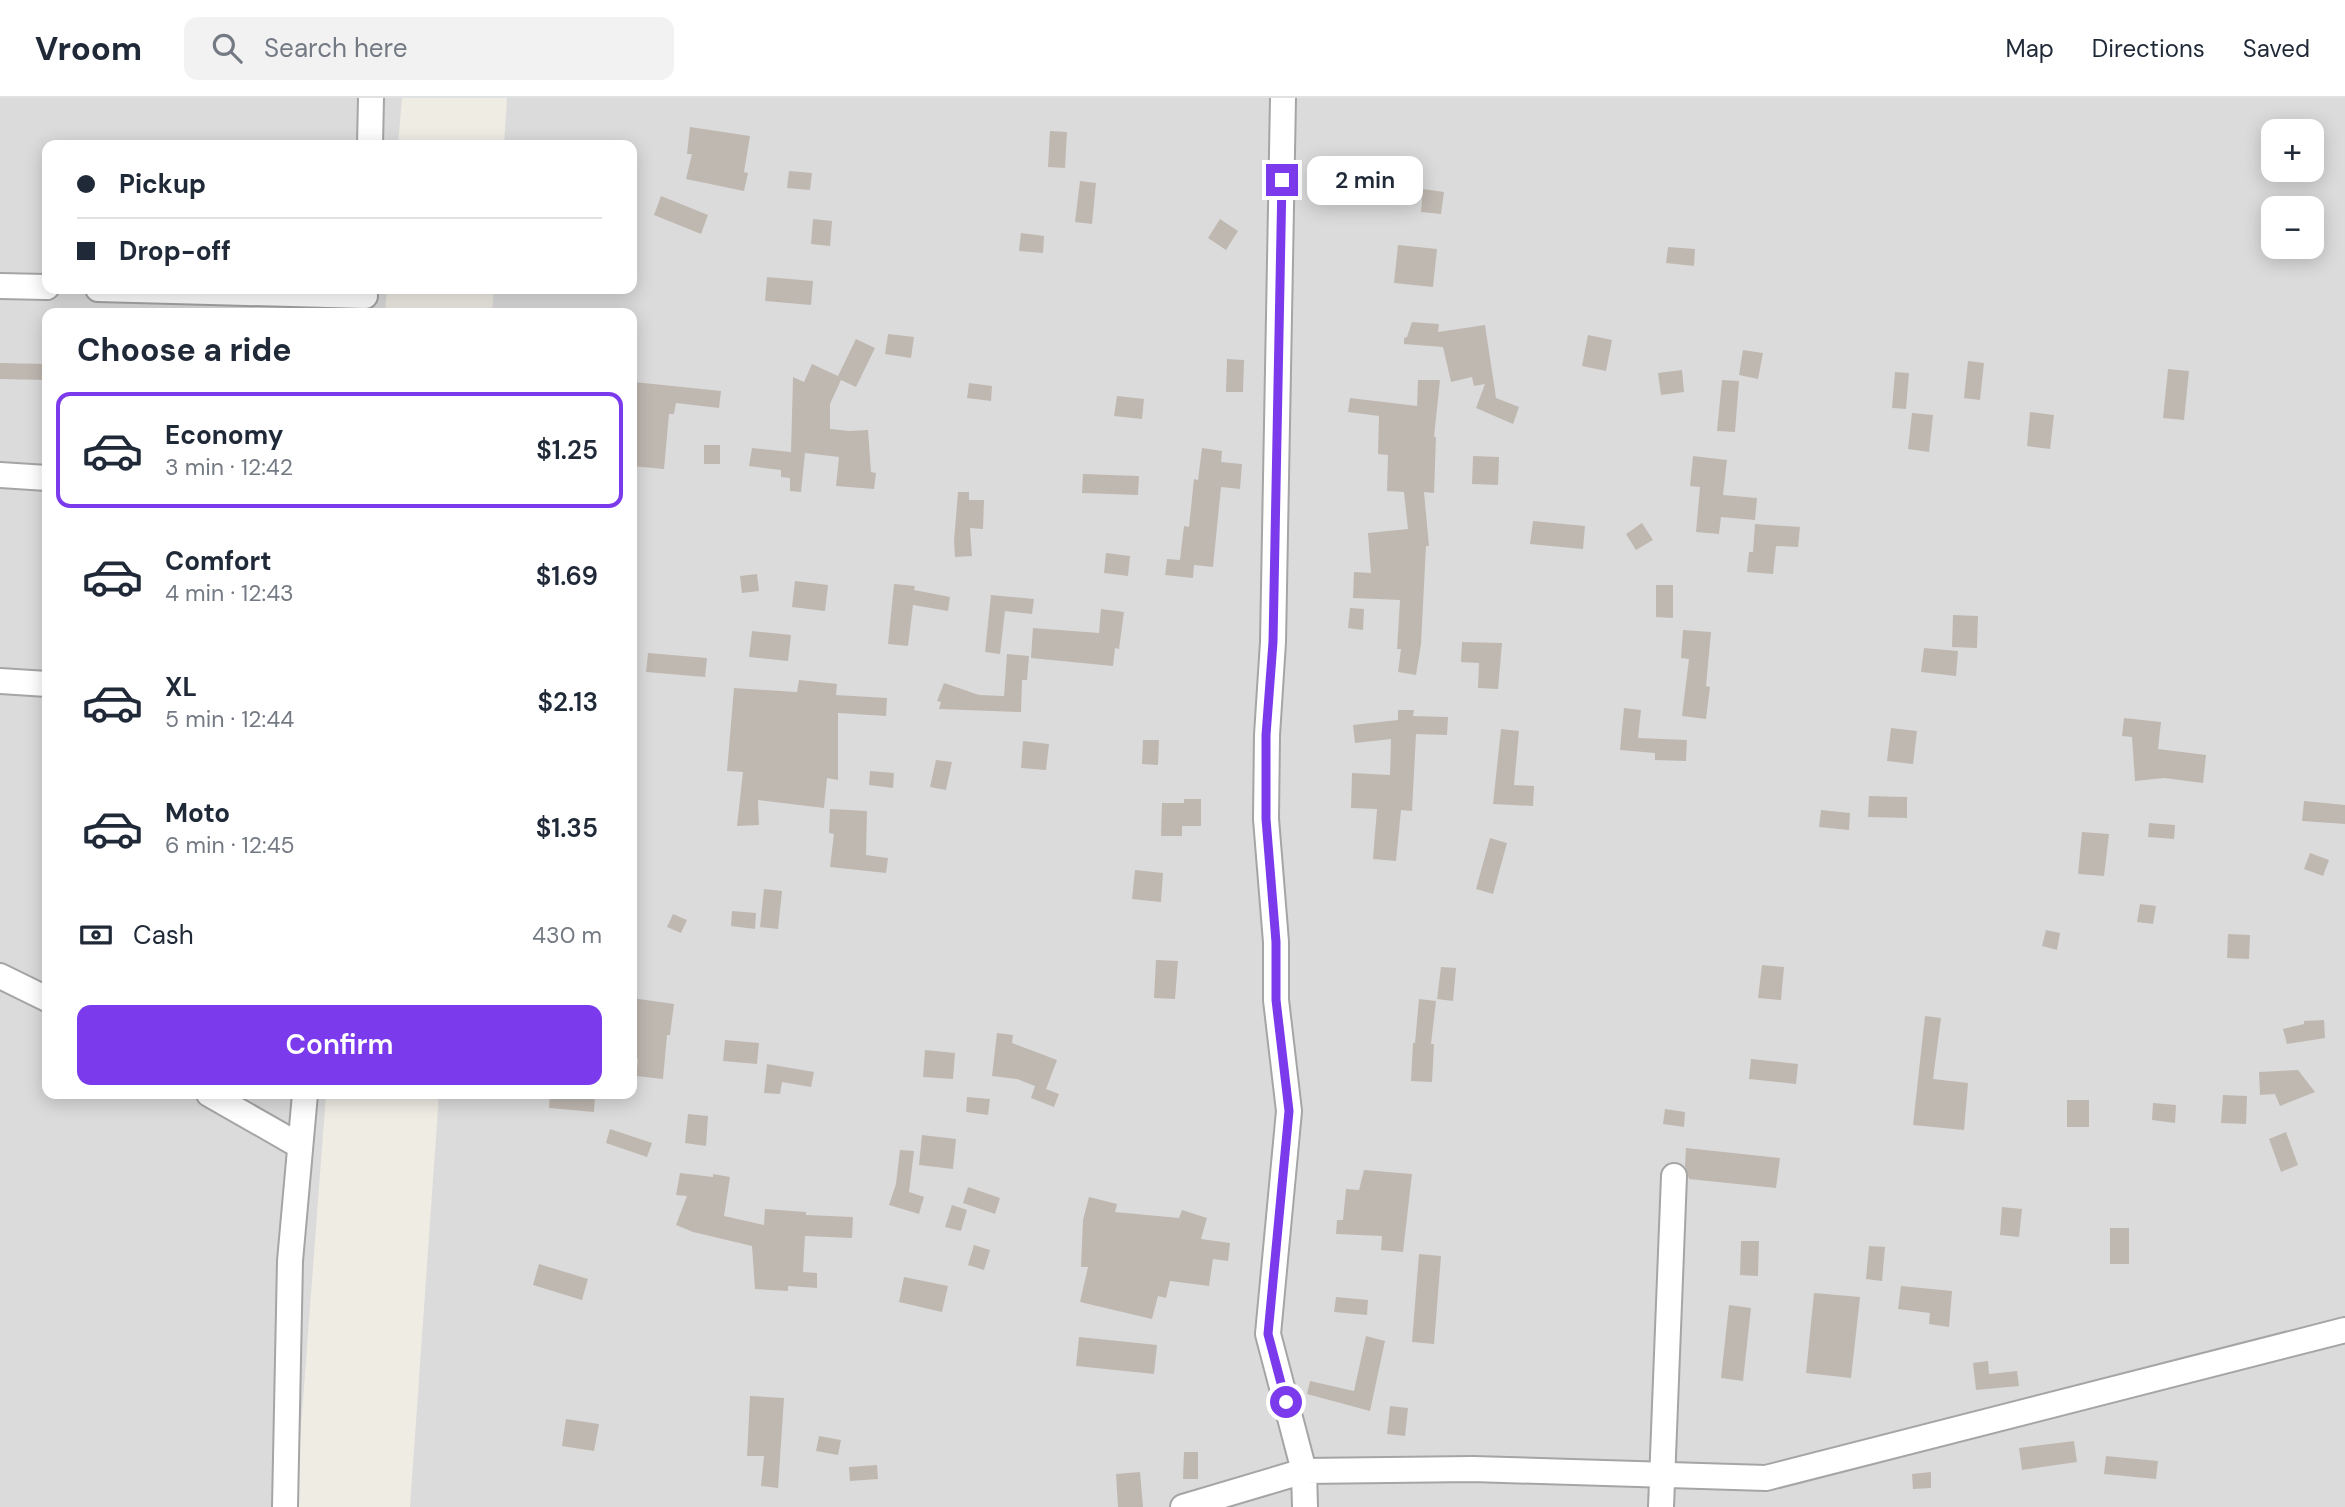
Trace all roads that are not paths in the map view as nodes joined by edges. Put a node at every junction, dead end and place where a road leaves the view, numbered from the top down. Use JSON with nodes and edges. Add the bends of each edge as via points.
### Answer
{"nodes":[{"id":1,"x":371,"y":98,"type":"edge"},
{"id":2,"x":1283,"y":98,"type":"edge"},
{"id":3,"x":370,"y":140,"type":"edge"},
{"id":4,"x":0,"y":286,"type":"edge"},
{"id":5,"x":42,"y":288,"type":"edge"},
{"id":6,"x":232,"y":294,"type":"edge"},
{"id":7,"x":365,"y":299,"type":"edge"},
{"id":8,"x":0,"y":475,"type":"edge"},
{"id":9,"x":42,"y":478,"type":"edge"},
{"id":10,"x":0,"y":681,"type":"edge"},
{"id":11,"x":42,"y":684,"type":"edge"},
{"id":12,"x":0,"y":976,"type":"edge"},
{"id":13,"x":42,"y":997,"type":"edge"},
{"id":14,"x":218,"y":1099,"type":"edge"},
{"id":15,"x":305,"y":1099,"type":"edge"},
{"id":16,"x":300,"y":1146,"type":"junction"},
{"id":17,"x":1674,"y":1176,"type":"dead end"},
{"id":18,"x":2345,"y":1330,"type":"edge"},
{"id":19,"x":1304,"y":1471,"type":"junction"},
{"id":20,"x":1663,"y":1475,"type":"junction"},
{"id":21,"x":285,"y":1507,"type":"edge"},
{"id":22,"x":1183,"y":1507,"type":"edge"},
{"id":23,"x":1305,"y":1507,"type":"edge"},
{"id":24,"x":1661,"y":1507,"type":"edge"}],
"edges":[{"from":1,"to":3,"type":"street"},
{"from":2,"to":19,"type":"street","via":[[1266,819],[1276,1000],[1289,1111],[1268,1334]]},
{"from":4,"to":5,"type":"street"},
{"from":6,"to":7,"type":"street"},
{"from":8,"to":9,"type":"street"},
{"from":10,"to":11,"type":"street"},
{"from":12,"to":13,"type":"street"},
{"from":14,"to":16,"type":"street"},
{"from":15,"to":16,"type":"street"},
{"from":16,"to":21,"type":"street","via":[[290,1261]]},
{"from":17,"to":20,"type":"street"},
{"from":18,"to":20,"type":"street","via":[[1766,1478]]},
{"from":19,"to":20,"type":"street","via":[[1473,1469]]},
{"from":19,"to":22,"type":"street"},
{"from":19,"to":23,"type":"street"},
{"from":20,"to":24,"type":"street"}]}
